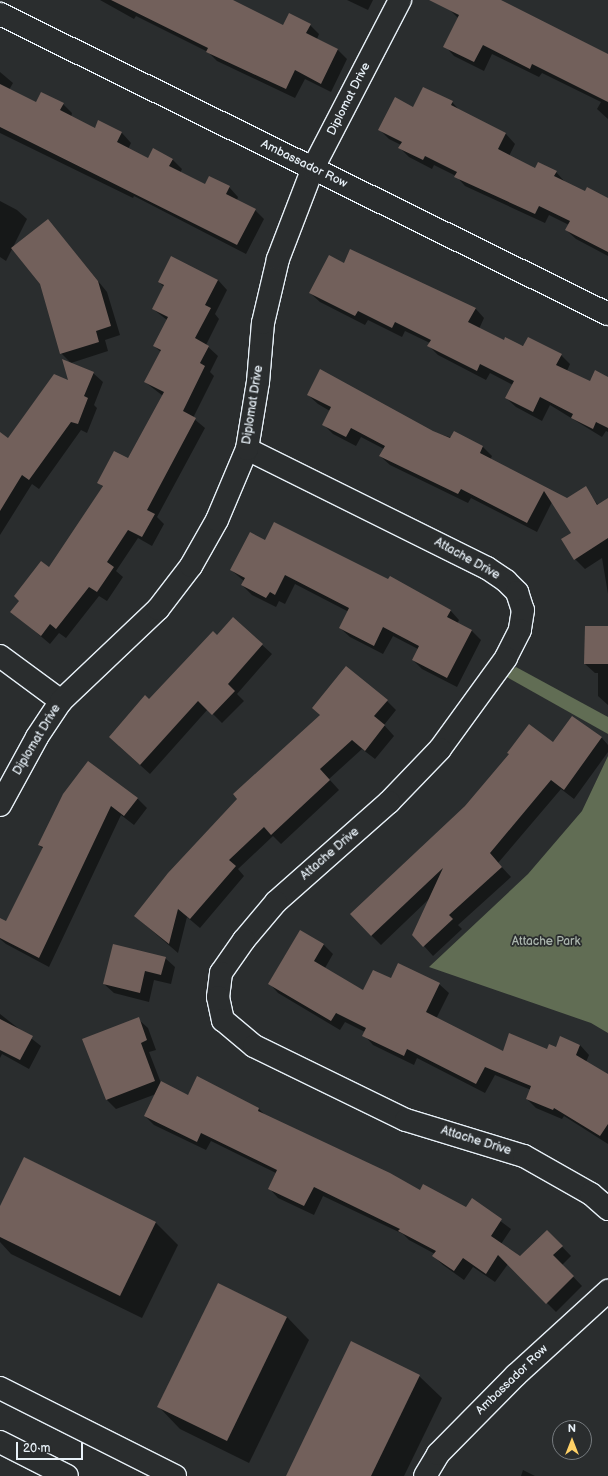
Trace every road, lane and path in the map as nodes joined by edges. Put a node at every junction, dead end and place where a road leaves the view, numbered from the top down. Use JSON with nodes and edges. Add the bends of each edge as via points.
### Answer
{"nodes":[{"id":1,"x":400,"y":0,"type":"edge"},
{"id":2,"x":0,"y":14,"type":"edge"},
{"id":3,"x":313,"y":168,"type":"junction"},
{"id":4,"x":608,"y":314,"type":"edge"},
{"id":5,"x":247,"y":449,"type":"junction"},
{"id":6,"x":0,"y":656,"type":"edge"},
{"id":7,"x":61,"y":701,"type":"junction"},
{"id":8,"x":0,"y":805,"type":"edge"},
{"id":9,"x":608,"y":1209,"type":"edge"},
{"id":10,"x":608,"y":1291,"type":"edge"},
{"id":11,"x":0,"y":1388,"type":"edge"},
{"id":12,"x":0,"y":1442,"type":"edge"},
{"id":13,"x":66,"y":1476,"type":"edge"},
{"id":14,"x":175,"y":1476,"type":"edge"},
{"id":15,"x":425,"y":1476,"type":"edge"}],
"edges":[{"from":1,"to":3,"type":"street","name":"Diplomat Drive"},
{"from":2,"to":3,"type":"street","name":"Ambassador Row"},
{"from":3,"to":4,"type":"street","name":"Ambassador Row"},
{"from":3,"to":5,"type":"street","name":"Diplomat Drive","via":[[278,259],[263,323],[258,382]]},
{"from":5,"to":7,"type":"street","name":"Diplomat Drive","via":[[217,520],[192,566],[158,608]]},
{"from":5,"to":9,"type":"street","name":"Attache Drive","via":[[487,568],[517,592],[523,610],[520,630],[506,658],[440,749],[390,802],[276,902],[244,940],[222,973],[218,997],[223,1020],[254,1046],[406,1120],[524,1156],[591,1194]]},
{"from":6,"to":7,"type":"street"},
{"from":7,"to":8,"type":"street","name":"Diplomat Drive","via":[[36,737]]},
{"from":10,"to":15,"type":"street","name":"Ambassador Row","via":[[516,1375],[438,1454]]},
{"from":11,"to":14,"type":"street"},
{"from":12,"to":13,"type":"street"}]}
